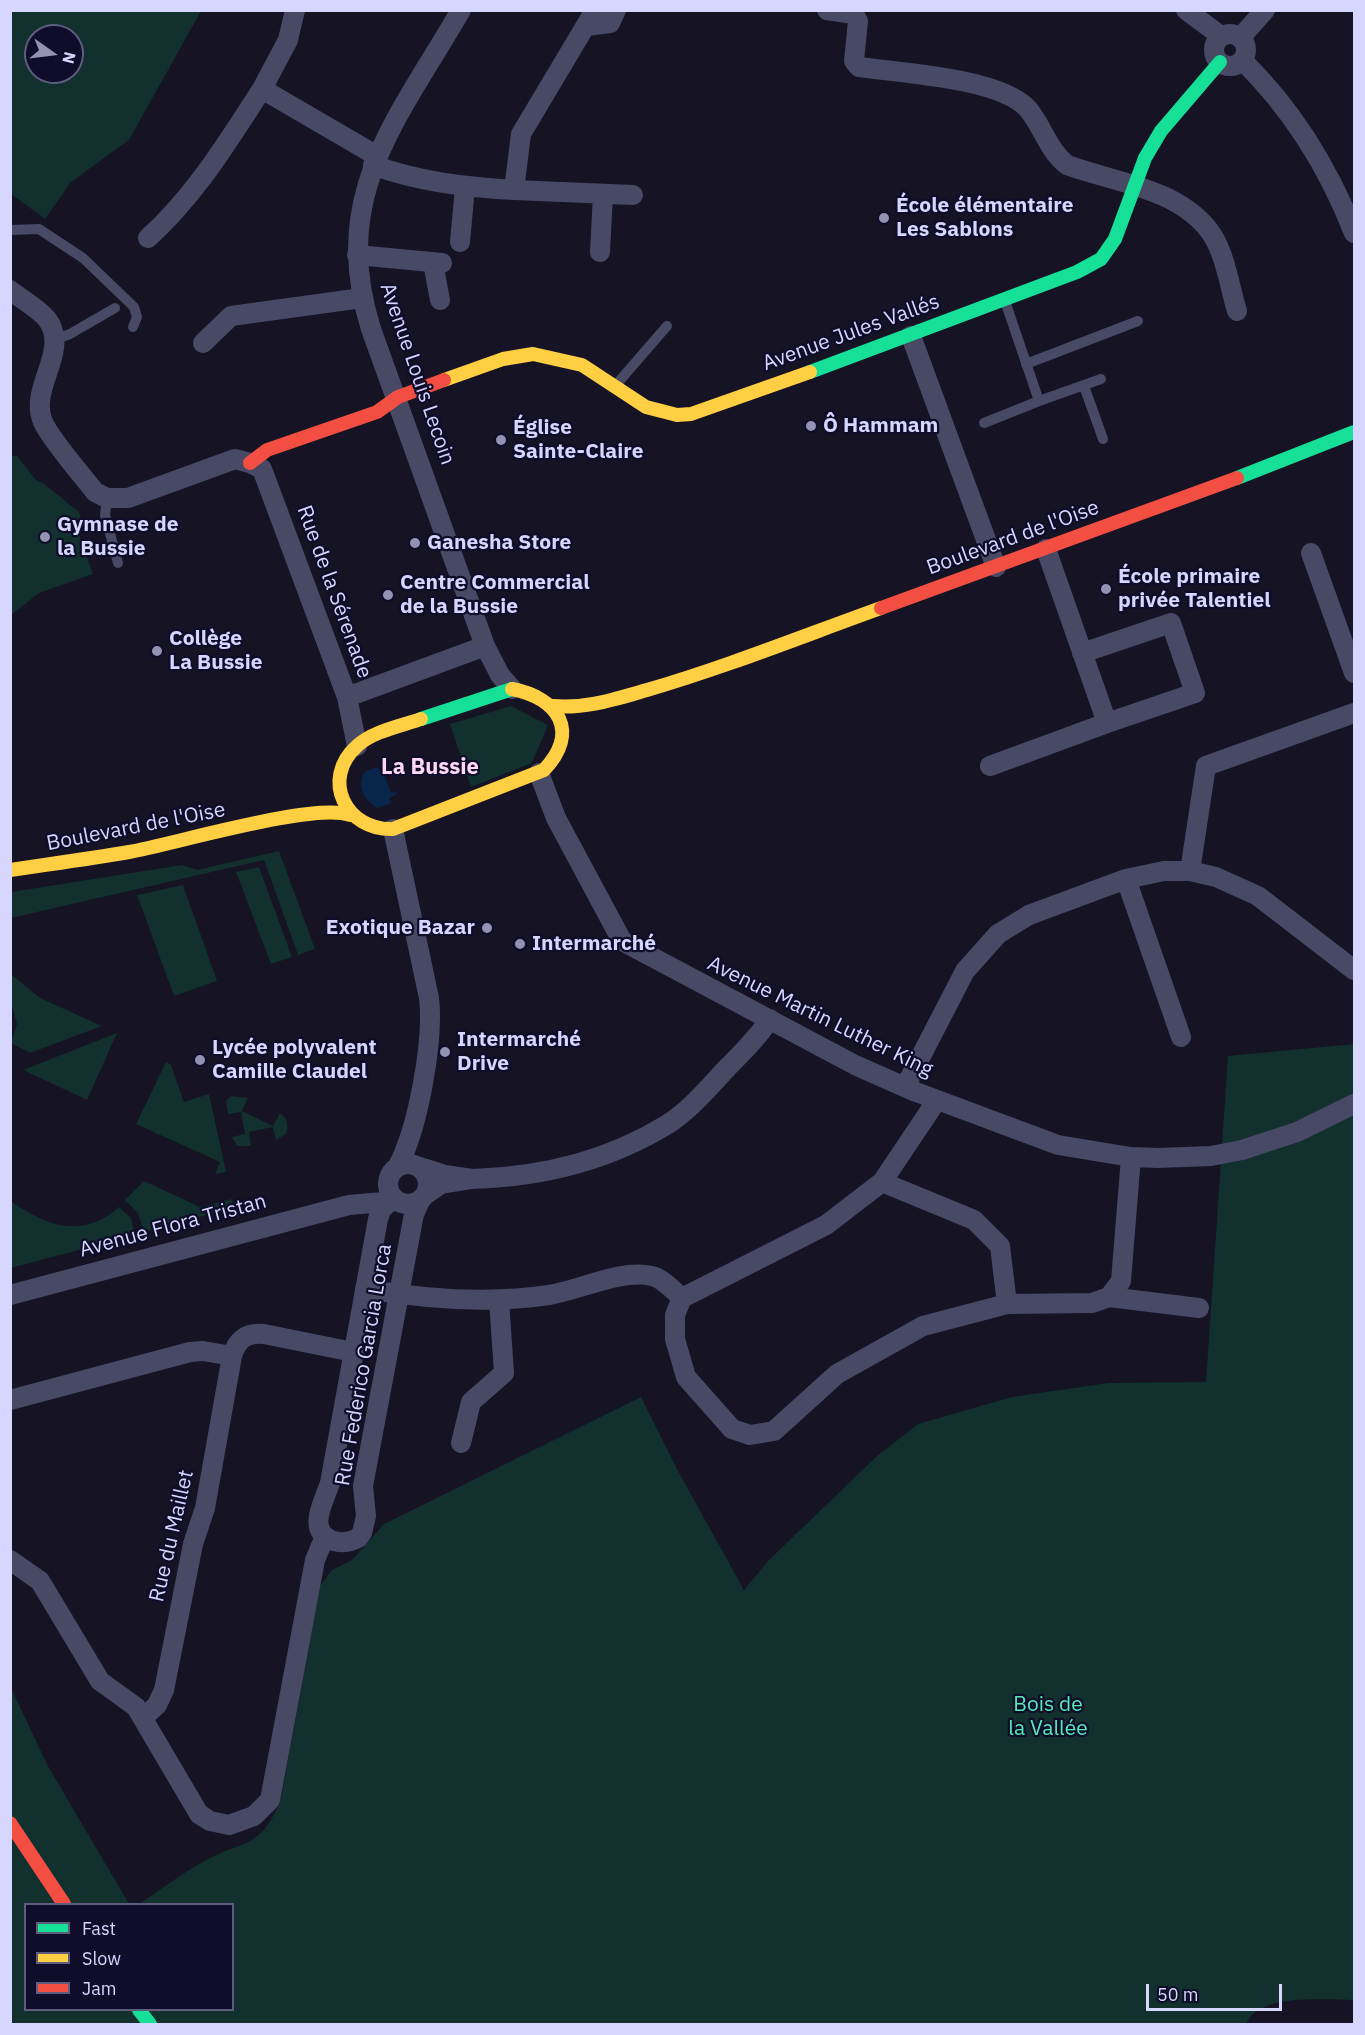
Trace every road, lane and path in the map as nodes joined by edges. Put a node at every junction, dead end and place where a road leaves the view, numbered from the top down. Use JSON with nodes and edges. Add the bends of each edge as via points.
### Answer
{"nodes":[{"id":1,"x":295,"y":10,"type":"edge"},
{"id":2,"x":461,"y":10,"type":"edge"},
{"id":3,"x":616,"y":10,"type":"edge"},
{"id":4,"x":827,"y":10,"type":"edge"},
{"id":5,"x":1186,"y":10,"type":"edge"},
{"id":6,"x":1265,"y":10,"type":"edge"},
{"id":7,"x":590,"y":18,"type":"edge"},
{"id":8,"x":1231,"y":37,"type":"junction"},
{"id":9,"x":1242,"y":60,"type":"junction"},
{"id":10,"x":1220,"y":62,"type":"junction"},
{"id":11,"x":262,"y":89,"type":"junction"},
{"id":12,"x":375,"y":160,"type":"junction"},
{"id":13,"x":1134,"y":186,"type":"junction"},
{"id":14,"x":465,"y":187,"type":"junction"},
{"id":15,"x":514,"y":190,"type":"junction"},
{"id":16,"x":603,"y":194,"type":"junction"},
{"id":17,"x":633,"y":195,"type":"dead end"},
{"id":18,"x":10,"y":230,"type":"edge"},
{"id":19,"x":1354,"y":233,"type":"edge"},
{"id":20,"x":148,"y":238,"type":"dead end"},
{"id":21,"x":460,"y":242,"type":"dead end"},
{"id":22,"x":600,"y":252,"type":"dead end"},
{"id":23,"x":357,"y":255,"type":"junction"},
{"id":24,"x":10,"y":290,"type":"edge"},
{"id":25,"x":362,"y":298,"type":"junction"},
{"id":26,"x":1004,"y":298,"type":"junction"},
{"id":27,"x":440,"y":300,"type":"dead end"},
{"id":28,"x":115,"y":308,"type":"dead end"},
{"id":29,"x":1237,"y":311,"type":"dead end"},
{"id":30,"x":1138,"y":321,"type":"dead end"},
{"id":31,"x":667,"y":326,"type":"dead end"},
{"id":32,"x":133,"y":327,"type":"dead end"},
{"id":33,"x":911,"y":336,"type":"junction"},
{"id":34,"x":54,"y":340,"type":"junction"},
{"id":35,"x":203,"y":343,"type":"dead end"},
{"id":36,"x":1026,"y":363,"type":"junction"},
{"id":37,"x":1101,"y":379,"type":"dead end"},
{"id":38,"x":614,"y":386,"type":"junction"},
{"id":39,"x":1084,"y":386,"type":"junction"},
{"id":40,"x":398,"y":397,"type":"junction"},
{"id":41,"x":1040,"y":401,"type":"junction"},
{"id":42,"x":984,"y":423,"type":"dead end"},
{"id":43,"x":1354,"y":432,"type":"edge"},
{"id":44,"x":1103,"y":439,"type":"dead end"},
{"id":45,"x":250,"y":463,"type":"junction"},
{"id":46,"x":107,"y":498,"type":"junction"},
{"id":47,"x":1046,"y":549,"type":"junction"},
{"id":48,"x":1311,"y":553,"type":"dead end"},
{"id":49,"x":118,"y":563,"type":"dead end"},
{"id":50,"x":996,"y":567,"type":"junction"},
{"id":51,"x":485,"y":646,"type":"junction"},
{"id":52,"x":1082,"y":652,"type":"junction"},
{"id":53,"x":1354,"y":673,"type":"edge"},
{"id":54,"x":685,"y":679,"type":"junction"},
{"id":55,"x":512,"y":689,"type":"junction"},
{"id":56,"x":347,"y":697,"type":"junction"},
{"id":57,"x":553,"y":706,"type":"junction"},
{"id":58,"x":1354,"y":713,"type":"edge"},
{"id":59,"x":600,"y":717,"type":"dead end"},
{"id":60,"x":1107,"y":723,"type":"junction"},
{"id":61,"x":576,"y":731,"type":"dead end"},
{"id":62,"x":561,"y":743,"type":"junction"},
{"id":63,"x":357,"y":746,"type":"junction"},
{"id":64,"x":990,"y":766,"type":"dead end"},
{"id":65,"x":539,"y":774,"type":"junction"},
{"id":66,"x":340,"y":779,"type":"junction"},
{"id":67,"x":327,"y":791,"type":"dead end"},
{"id":68,"x":313,"y":800,"type":"dead end"},
{"id":69,"x":350,"y":815,"type":"junction"},
{"id":70,"x":268,"y":821,"type":"junction"},
{"id":71,"x":393,"y":830,"type":"junction"},
{"id":72,"x":10,"y":870,"type":"edge"},
{"id":73,"x":1190,"y":871,"type":"junction"},
{"id":74,"x":1126,"y":879,"type":"junction"},
{"id":75,"x":1354,"y":970,"type":"edge"},
{"id":76,"x":770,"y":1019,"type":"junction"},
{"id":77,"x":1181,"y":1037,"type":"dead end"},
{"id":78,"x":905,"y":1087,"type":"junction"},
{"id":79,"x":937,"y":1100,"type":"junction"},
{"id":80,"x":1354,"y":1104,"type":"edge"},
{"id":81,"x":410,"y":1140,"type":"junction"},
{"id":82,"x":1131,"y":1157,"type":"junction"},
{"id":83,"x":418,"y":1167,"type":"junction"},
{"id":84,"x":472,"y":1179,"type":"junction"},
{"id":85,"x":882,"y":1182,"type":"junction"},
{"id":86,"x":393,"y":1190,"type":"junction"},
{"id":87,"x":423,"y":1198,"type":"junction"},
{"id":88,"x":352,"y":1205,"type":"junction"},
{"id":89,"x":378,"y":1219,"type":"junction"},
{"id":90,"x":365,"y":1290,"type":"junction"},
{"id":91,"x":10,"y":1295,"type":"edge"},
{"id":92,"x":399,"y":1295,"type":"junction"},
{"id":93,"x":1109,"y":1297,"type":"junction"},
{"id":94,"x":682,"y":1298,"type":"junction"},
{"id":95,"x":499,"y":1300,"type":"junction"},
{"id":96,"x":1007,"y":1304,"type":"junction"},
{"id":97,"x":1199,"y":1308,"type":"dead end"},
{"id":98,"x":353,"y":1352,"type":"junction"},
{"id":99,"x":232,"y":1356,"type":"junction"},
{"id":100,"x":10,"y":1400,"type":"edge"},
{"id":101,"x":461,"y":1443,"type":"dead end"},
{"id":102,"x":325,"y":1536,"type":"junction"},
{"id":103,"x":10,"y":1560,"type":"edge"},
{"id":104,"x":142,"y":1718,"type":"junction"},
{"id":105,"x":10,"y":1823,"type":"edge"},
{"id":106,"x":52,"y":1885,"type":"junction"},
{"id":107,"x":63,"y":1903,"type":"edge"},
{"id":108,"x":72,"y":1903,"type":"edge"},
{"id":109,"x":140,"y":2011,"type":"edge"},
{"id":110,"x":150,"y":2025,"type":"edge"}],
"edges":[{"from":1,"to":11,"type":"street","via":[[288,40]]},
{"from":2,"to":12,"type":"street","name":"Avenue Louis Lecoin"},
{"from":3,"to":7,"type":"street","via":[[610,23]]},
{"from":4,"to":13,"type":"street","via":[[854,14],[858,21],[854,61],[859,67],[996,89],[1028,109],[1055,156],[1067,165]]},
{"from":5,"to":8,"type":"street"},
{"from":6,"to":8,"type":"street"},
{"from":7,"to":15,"type":"street","via":[[521,134]]},
{"from":8,"to":9,"type":"street","via":[[1246,48]]},
{"from":8,"to":10,"type":"street","via":[[1214,45]]},
{"from":9,"to":10,"type":"street","via":[[1232,66]]},
{"from":9,"to":19,"type":"street","via":[[1280,100],[1310,146]]},
{"from":10,"to":13,"type":"main road","name":"Avenue Jules Vallés","via":[[1161,131]]},
{"from":11,"to":12,"type":"street"},
{"from":11,"to":20,"type":"street","via":[[213,165]]},
{"from":12,"to":14,"type":"street","via":[[415,177]]},
{"from":12,"to":23,"type":"street","name":"Avenue Louis Lecoin","via":[[362,201]]},
{"from":13,"to":26,"type":"main road","name":"Avenue Jules Vallés","via":[[1124,221],[1101,259],[1077,272]]},
{"from":13,"to":29,"type":"street","via":[[1186,208],[1208,229]]},
{"from":14,"to":15,"type":"street"},
{"from":14,"to":21,"type":"street"},
{"from":15,"to":16,"type":"street"},
{"from":16,"to":17,"type":"street"},
{"from":16,"to":22,"type":"street"},
{"from":18,"to":32,"type":"lane","via":[[39,229],[83,258],[134,307],[137,317]]},
{"from":23,"to":25,"type":"street","name":"Avenue Louis Lecoin"},
{"from":23,"to":27,"type":"street","via":[[438,263]]},
{"from":24,"to":34,"type":"street","via":[[47,320]]},
{"from":25,"to":35,"type":"street","via":[[231,316]]},
{"from":25,"to":40,"type":"street","name":"Avenue Louis Lecoin"},
{"from":26,"to":33,"type":"main road","name":"Avenue Jules Vallés"},
{"from":26,"to":36,"type":"lane"},
{"from":28,"to":34,"type":"lane"},
{"from":30,"to":36,"type":"lane"},
{"from":31,"to":38,"type":"lane"},
{"from":33,"to":38,"type":"main road","name":"Avenue Jules Vallés","via":[[692,414],[676,415],[646,407]]},
{"from":33,"to":50,"type":"street"},
{"from":34,"to":46,"type":"street","via":[[53,358],[41,390],[42,421],[95,492]]},
{"from":36,"to":41,"type":"lane"},
{"from":37,"to":39,"type":"lane"},
{"from":38,"to":40,"type":"main road","name":"Avenue Jules Vallés","via":[[582,365],[533,354],[503,359]]},
{"from":39,"to":41,"type":"lane"},
{"from":39,"to":44,"type":"lane"},
{"from":40,"to":45,"type":"main road","name":"Avenue Jules Vallés","via":[[377,412],[267,450]]},
{"from":40,"to":51,"type":"street","name":"Avenue Louis Lecoin"},
{"from":41,"to":42,"type":"lane"},
{"from":43,"to":47,"type":"main road","name":"Boulevard de l'Oise"},
{"from":45,"to":46,"type":"street","via":[[235,459],[128,498]]},
{"from":45,"to":56,"type":"street","name":"Rue de la Sérenade","via":[[259,466],[267,476]]},
{"from":46,"to":49,"type":"lane","via":[[105,515]]},
{"from":47,"to":50,"type":"main road","name":"Boulevard de l'Oise"},
{"from":47,"to":52,"type":"street"},
{"from":48,"to":53,"type":"street"},
{"from":50,"to":54,"type":"main road","name":"Boulevard de l'Oise"},
{"from":51,"to":55,"type":"street","name":"Avenue Louis Lecoin"},
{"from":51,"to":56,"type":"street"},
{"from":52,"to":60,"type":"street"},
{"from":52,"to":60,"type":"street","via":[[1172,623],[1195,693]]},
{"from":54,"to":57,"type":"main road","name":"Boulevard de l'Oise","via":[[593,705]]},
{"from":54,"to":59,"type":"main road","name":"Boulevard de l'Oise"},
{"from":55,"to":57,"type":"main road","via":[[536,694]]},
{"from":55,"to":63,"type":"main road"},
{"from":56,"to":63,"type":"street","name":"Rue de la Sérenade"},
{"from":57,"to":62,"type":"main road","via":[[562,724]]},
{"from":58,"to":73,"type":"street","via":[[1206,766]]},
{"from":60,"to":64,"type":"street"},
{"from":61,"to":62,"type":"main road"},
{"from":62,"to":65,"type":"main road","via":[[553,761]]},
{"from":63,"to":66,"type":"main road","via":[[345,760]]},
{"from":65,"to":71,"type":"main road"},
{"from":65,"to":76,"type":"street","name":"Avenue Martin Luther King","via":[[556,818],[622,941]]},
{"from":66,"to":67,"type":"main road"},
{"from":66,"to":69,"type":"main road","via":[[341,798]]},
{"from":68,"to":70,"type":"main road","name":"Boulevard de l'Oise"},
{"from":69,"to":70,"type":"main road","name":"Boulevard de l'Oise","via":[[345,811],[326,812]]},
{"from":69,"to":71,"type":"main road","via":[[366,826]]},
{"from":70,"to":72,"type":"main road","name":"Boulevard de l'Oise","via":[[130,852]]},
{"from":71,"to":81,"type":"street","name":"Rue Federico Garcia Lorca","via":[[431,1014]]},
{"from":73,"to":74,"type":"street","via":[[1164,871]]},
{"from":73,"to":75,"type":"street","via":[[1216,877],[1258,896]]},
{"from":74,"to":77,"type":"street"},
{"from":74,"to":78,"type":"street","via":[[1029,915],[998,934],[964,971]]},
{"from":76,"to":78,"type":"street","name":"Avenue Martin Luther King"},
{"from":76,"to":84,"type":"street","via":[[700,1097],[669,1123],[615,1151],[566,1168],[516,1178]]},
{"from":78,"to":79,"type":"street","name":"Avenue Martin Luther King"},
{"from":79,"to":82,"type":"street","name":"Avenue Martin Luther King","via":[[1058,1145]]},
{"from":79,"to":85,"type":"street"},
{"from":80,"to":82,"type":"street","name":"Avenue Martin Luther King","via":[[1297,1132],[1242,1150],[1211,1156]]},
{"from":81,"to":83,"type":"street","name":"Rue Federico Garcia Lorca"},
{"from":81,"to":86,"type":"street","name":"Rue Federico Garcia Lorca"},
{"from":82,"to":93,"type":"street","via":[[1121,1281]]},
{"from":83,"to":84,"type":"street"},
{"from":83,"to":86,"type":"street","via":[[405,1164]]},
{"from":83,"to":87,"type":"street","via":[[428,1179]]},
{"from":84,"to":87,"type":"street","via":[[441,1184]]},
{"from":85,"to":94,"type":"street","via":[[826,1225]]},
{"from":85,"to":96,"type":"street","via":[[974,1220],[1000,1246]]},
{"from":86,"to":87,"type":"street","via":[[408,1204]]},
{"from":86,"to":88,"type":"street","name":"Avenue Flora Tristan","via":[[370,1195]]},
{"from":86,"to":89,"type":"street","name":"Rue Federico Garcia Lorca"},
{"from":87,"to":92,"type":"street","name":"Rue Federico Garcia Lorca","via":[[414,1214]]},
{"from":88,"to":89,"type":"street","name":"Rue Federico Garcia Lorca","via":[[371,1211]]},
{"from":88,"to":91,"type":"street","name":"Avenue Flora Tristan"},
{"from":89,"to":90,"type":"street","name":"Rue Federico Garcia Lorca"},
{"from":90,"to":92,"type":"street"},
{"from":90,"to":98,"type":"street","name":"Rue Federico Garcia Lorca"},
{"from":92,"to":95,"type":"street"},
{"from":92,"to":102,"type":"street","name":"Rue Federico Garcia Lorca","via":[[363,1486],[364,1528],[358,1538],[347,1543]]},
{"from":93,"to":96,"type":"street","via":[[1092,1303]]},
{"from":93,"to":97,"type":"street"},
{"from":94,"to":95,"type":"street","via":[[654,1276],[631,1275],[550,1295]]},
{"from":94,"to":96,"type":"street","via":[[675,1315],[675,1338],[686,1377],[732,1429],[750,1435],[774,1431],[837,1374],[886,1344],[923,1326]]},
{"from":95,"to":101,"type":"street","via":[[504,1373],[471,1402]]},
{"from":98,"to":99,"type":"street","via":[[257,1333],[238,1341]]},
{"from":98,"to":102,"type":"street","name":"Rue Federico Garcia Lorca","via":[[330,1483],[318,1513],[319,1527]]},
{"from":99,"to":100,"type":"street","via":[[190,1352]]},
{"from":99,"to":104,"type":"street","name":"Rue du Maillet","via":[[205,1508],[193,1544],[164,1690],[157,1705]]},
{"from":102,"to":104,"type":"street","via":[[315,1560],[270,1800],[259,1812],[240,1822],[220,1824],[193,1808]]},
{"from":103,"to":104,"type":"street","via":[[40,1581],[100,1681],[130,1702]]},
{"from":105,"to":106,"type":"main road"},
{"from":106,"to":107,"type":"main road"},
{"from":106,"to":108,"type":"main road"},
{"from":109,"to":110,"type":"main road"}]}
